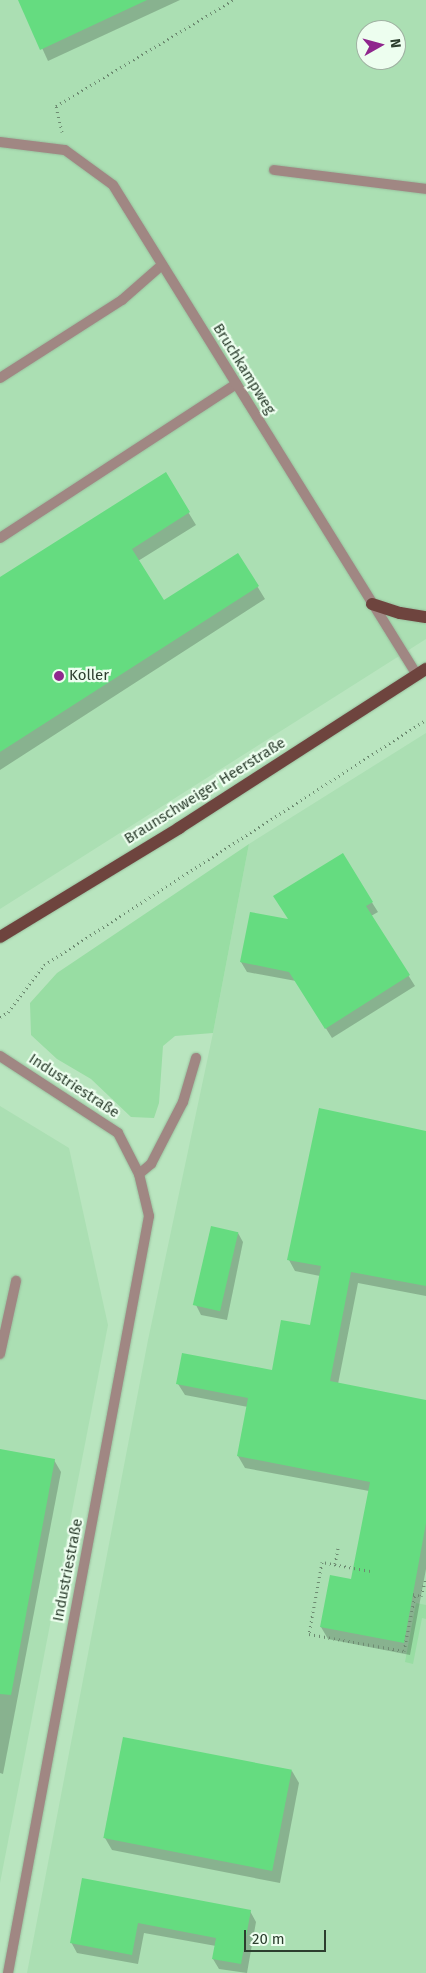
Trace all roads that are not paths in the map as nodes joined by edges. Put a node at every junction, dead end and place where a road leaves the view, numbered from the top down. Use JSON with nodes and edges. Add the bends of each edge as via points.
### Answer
{"nodes":[{"id":1,"x":0,"y":142,"type":"edge"},
{"id":2,"x":274,"y":170,"type":"dead end"},
{"id":3,"x":426,"y":189,"type":"edge"},
{"id":4,"x":162,"y":264,"type":"junction"},
{"id":5,"x":0,"y":378,"type":"edge"},
{"id":6,"x":236,"y":384,"type":"junction"},
{"id":7,"x":0,"y":538,"type":"edge"},
{"id":8,"x":372,"y":604,"type":"junction"},
{"id":9,"x":426,"y":617,"type":"edge"},
{"id":10,"x":421,"y":672,"type":"edge"},
{"id":11,"x":0,"y":937,"type":"edge"},
{"id":12,"x":0,"y":1056,"type":"edge"},
{"id":13,"x":196,"y":1058,"type":"dead end"},
{"id":14,"x":139,"y":1174,"type":"junction"},
{"id":15,"x":16,"y":1281,"type":"dead end"},
{"id":16,"x":0,"y":1354,"type":"edge"},
{"id":17,"x":8,"y":1973,"type":"edge"}],
"edges":[{"from":1,"to":4,"type":"street","name":"Bruchkampweg","via":[[65,150],[113,185]]},
{"from":2,"to":3,"type":"street"},
{"from":4,"to":5,"type":"street","via":[[122,300]]},
{"from":4,"to":6,"type":"street","name":"Bruchkampweg"},
{"from":6,"to":7,"type":"street"},
{"from":6,"to":8,"type":"street","name":"Bruchkampweg"},
{"from":8,"to":9,"type":"main road"},
{"from":8,"to":10,"type":"street","name":"Bruchkampweg"},
{"from":10,"to":11,"type":"main road","name":"Braunschweiger Heerstraße","via":[[178,828]]},
{"from":12,"to":14,"type":"street","name":"Industriestraße","via":[[118,1133]]},
{"from":13,"to":14,"type":"street","via":[[183,1102],[151,1164]]},
{"from":14,"to":17,"type":"street","name":"Industriestraße","via":[[149,1216]]},
{"from":15,"to":16,"type":"street"}]}
